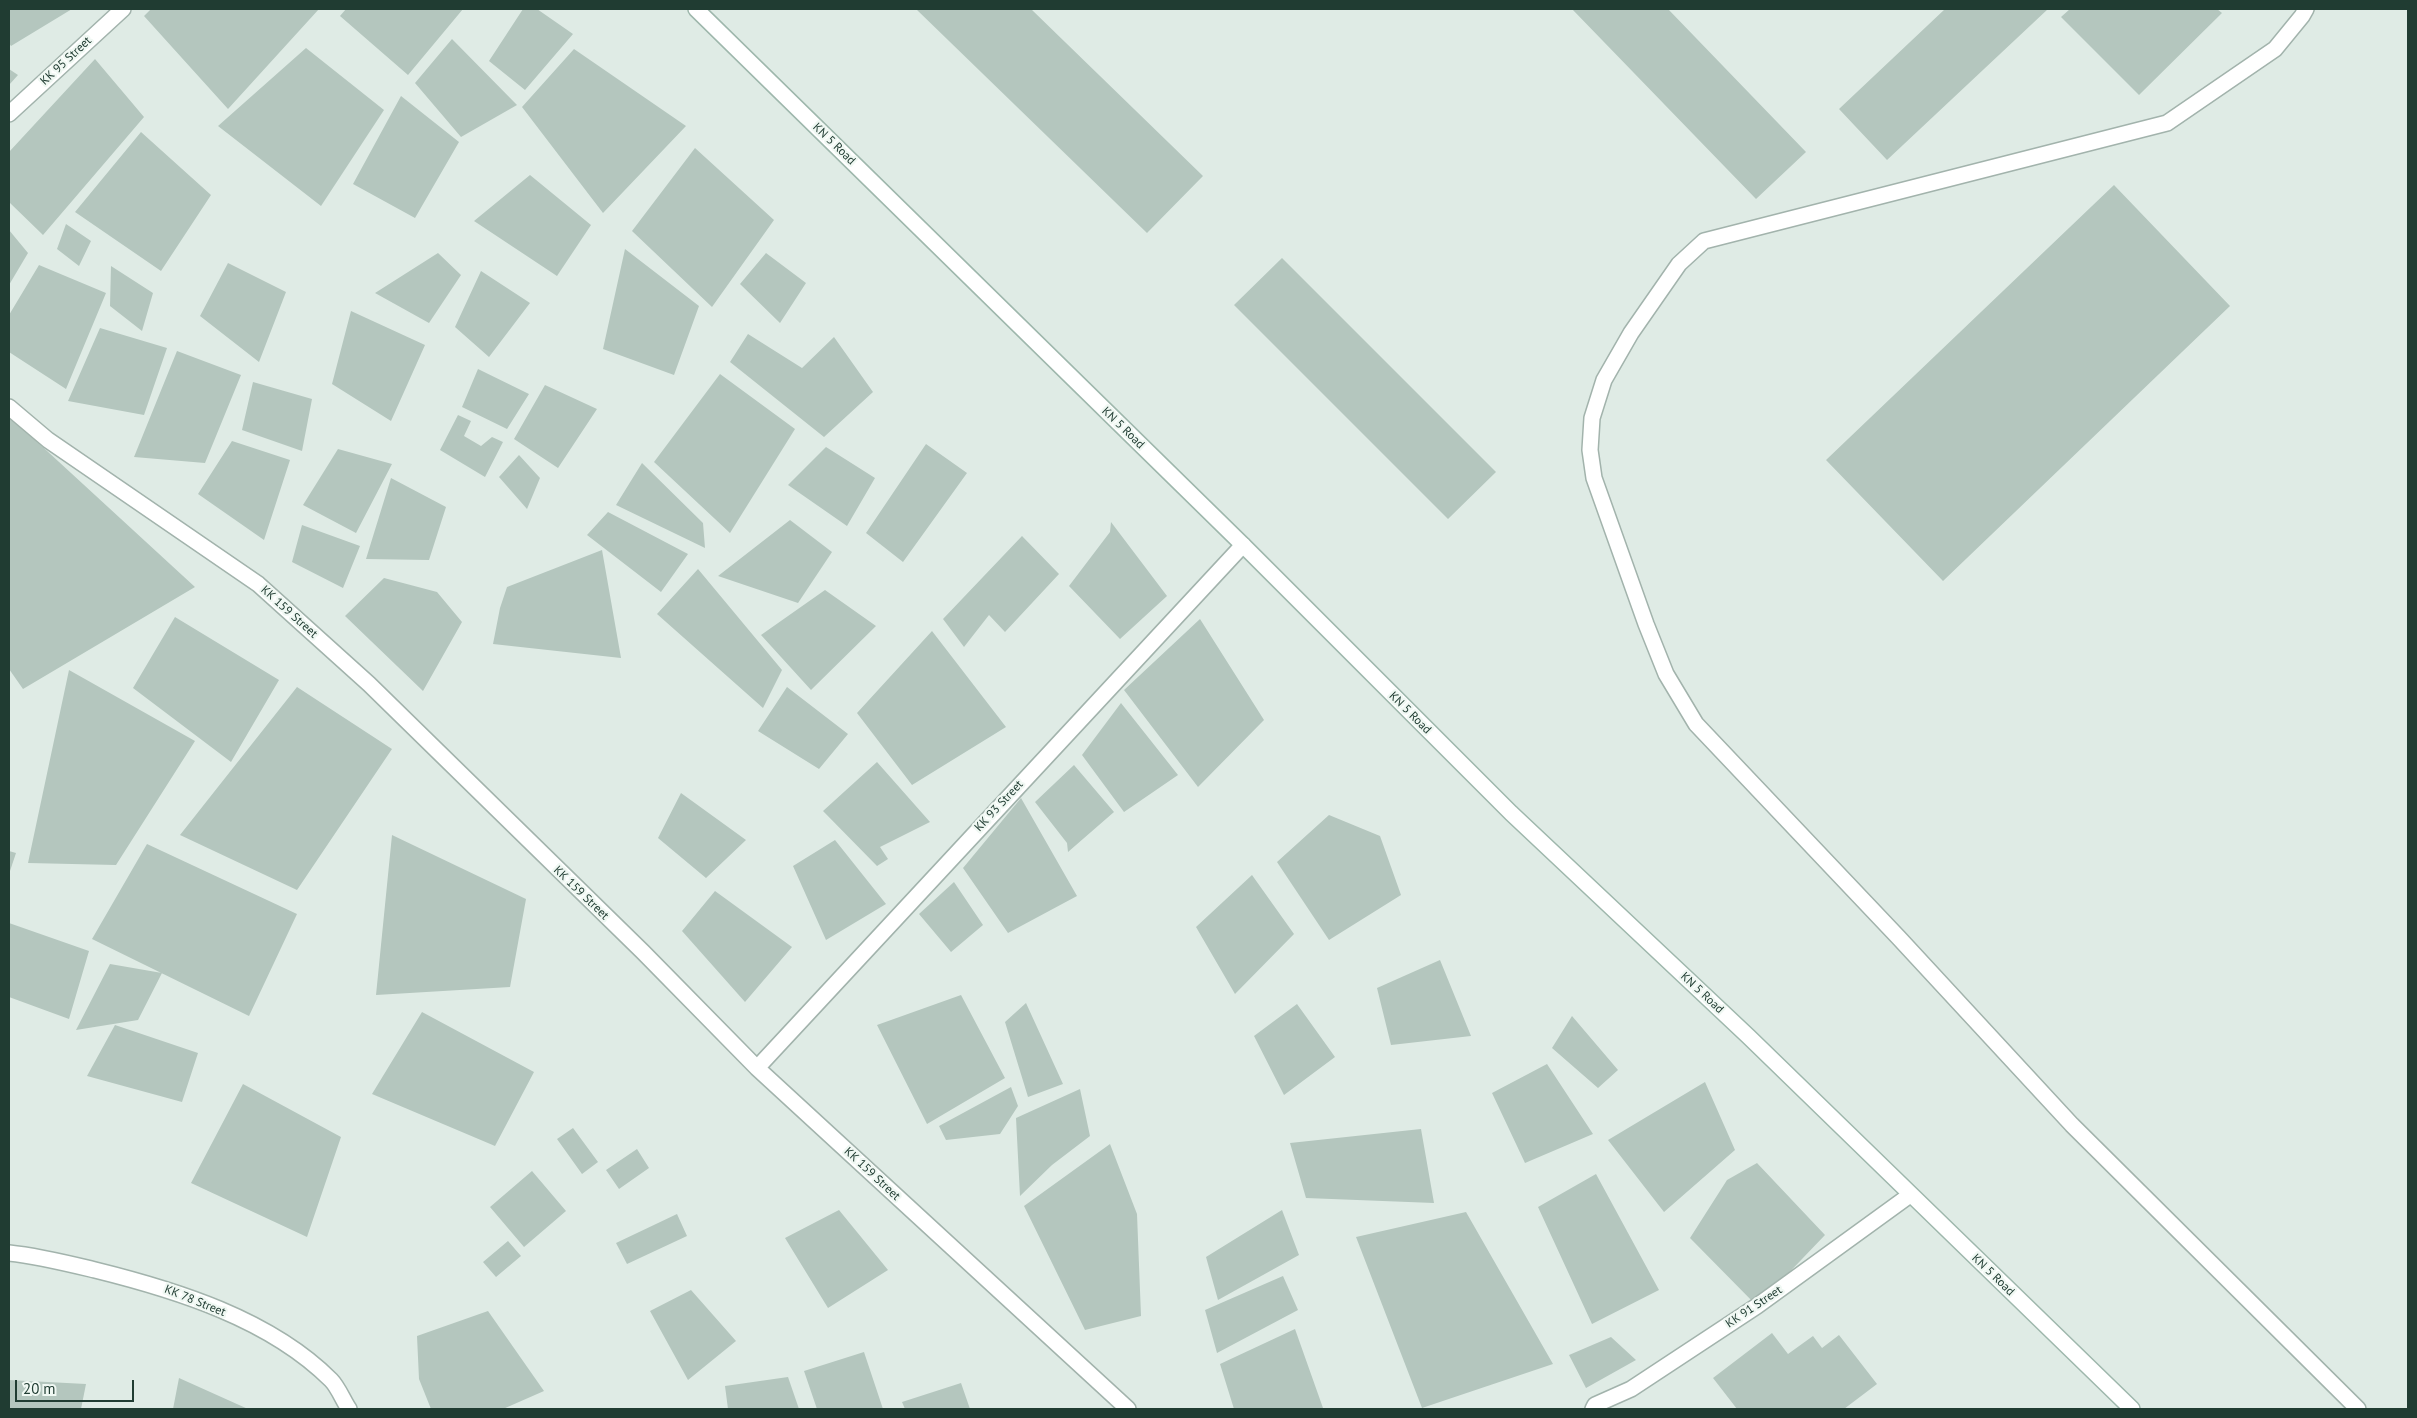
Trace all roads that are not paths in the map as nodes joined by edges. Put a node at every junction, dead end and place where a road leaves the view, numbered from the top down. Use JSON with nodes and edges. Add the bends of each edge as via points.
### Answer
{"nodes":[{"id":1,"x":123,"y":9,"type":"edge"},
{"id":2,"x":696,"y":9,"type":"edge"},
{"id":3,"x":2306,"y":9,"type":"edge"},
{"id":4,"x":9,"y":114,"type":"edge"},
{"id":5,"x":9,"y":407,"type":"edge"},
{"id":6,"x":1243,"y":545,"type":"junction"},
{"id":7,"x":756,"y":1068,"type":"junction"},
{"id":8,"x":1910,"y":1195,"type":"junction"},
{"id":9,"x":9,"y":1253,"type":"edge"},
{"id":10,"x":349,"y":1409,"type":"edge"},
{"id":11,"x":1128,"y":1409,"type":"edge"},
{"id":12,"x":1592,"y":1409,"type":"edge"},
{"id":13,"x":2132,"y":1409,"type":"edge"},
{"id":14,"x":2358,"y":1409,"type":"edge"}],
"edges":[{"from":1,"to":4,"type":"street","name":"KK 95 Street"},
{"from":2,"to":6,"type":"street","name":"KN 5 Road"},
{"from":3,"to":14,"type":"street","via":[[2275,49],[2167,123],[1704,241],[1678,264],[1604,380],[1592,418],[1590,450],[1594,478],[1646,624],[1666,674],[1696,724],[2072,1125]]},
{"from":5,"to":7,"type":"street","name":"KK 159 Street","via":[[48,440],[258,584],[369,684],[643,952]]},
{"from":6,"to":7,"type":"street","name":"KK 93 Street"},
{"from":6,"to":8,"type":"street","name":"KN 5 Road","via":[[1511,812]]},
{"from":7,"to":11,"type":"street","name":"KK 159 Street"},
{"from":8,"to":12,"type":"street","name":"KK 91 Street","via":[[1757,1306],[1630,1389]]},
{"from":8,"to":13,"type":"street","name":"KN 5 Road"},
{"from":9,"to":10,"type":"street","name":"KK 78 Street","via":[[36,1256],[156,1285],[224,1312],[288,1344],[332,1381]]}]}
